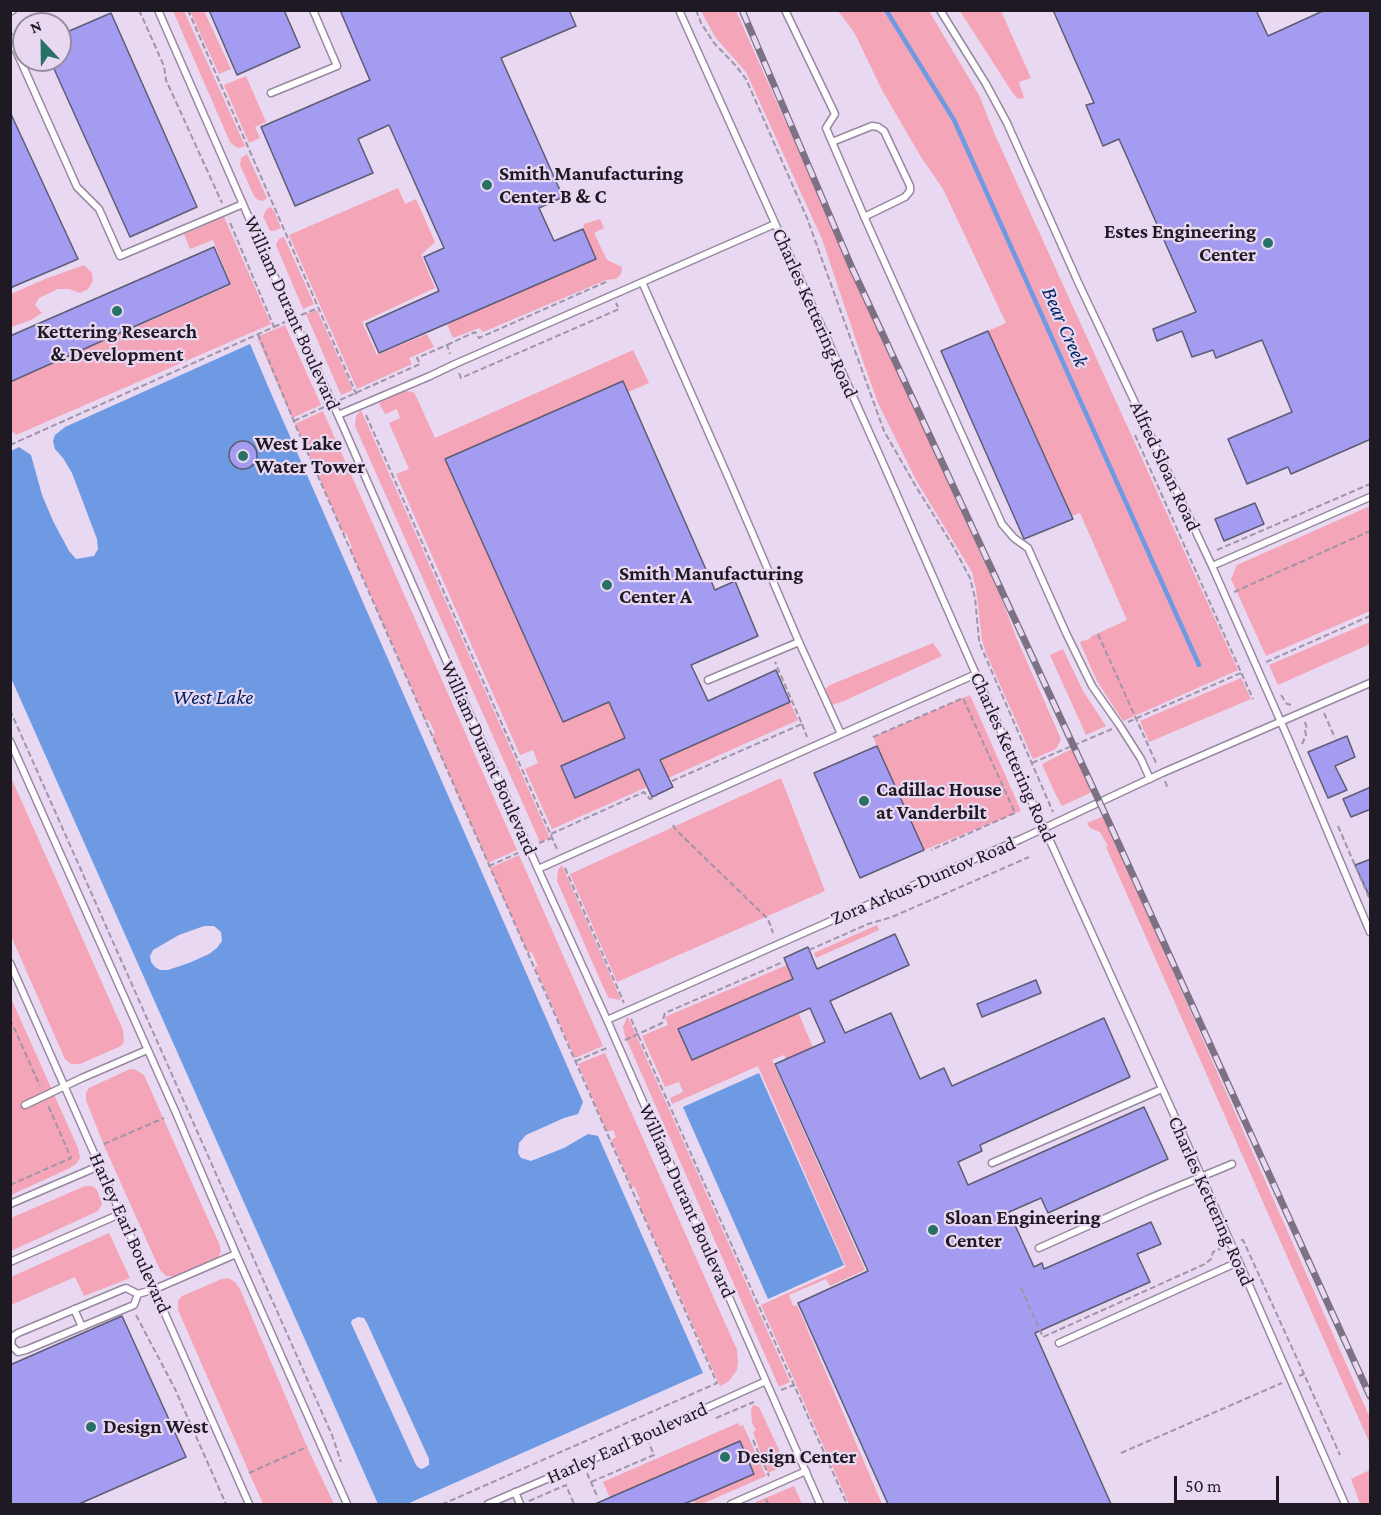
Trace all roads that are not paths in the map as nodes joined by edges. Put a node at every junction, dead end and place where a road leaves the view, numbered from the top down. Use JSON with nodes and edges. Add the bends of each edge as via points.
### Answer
{"nodes":[{"id":1,"x":158,"y":10,"type":"edge"},
{"id":2,"x":313,"y":10,"type":"edge"},
{"id":3,"x":679,"y":10,"type":"edge"},
{"id":4,"x":785,"y":10,"type":"edge"},
{"id":5,"x":940,"y":10,"type":"edge"},
{"id":6,"x":10,"y":37,"type":"edge"},
{"id":7,"x":271,"y":93,"type":"dead end"},
{"id":8,"x":832,"y":142,"type":"junction"},
{"id":9,"x":243,"y":204,"type":"junction"},
{"id":10,"x":864,"y":217,"type":"junction"},
{"id":11,"x":775,"y":224,"type":"junction"},
{"id":12,"x":642,"y":282,"type":"junction"},
{"id":13,"x":338,"y":415,"type":"junction"},
{"id":14,"x":1371,"y":497,"type":"edge"},
{"id":15,"x":1212,"y":566,"type":"junction"},
{"id":16,"x":799,"y":642,"type":"junction"},
{"id":17,"x":976,"y":674,"type":"junction"},
{"id":18,"x":708,"y":680,"type":"dead end"},
{"id":19,"x":1371,"y":683,"type":"edge"},
{"id":20,"x":1281,"y":723,"type":"junction"},
{"id":21,"x":841,"y":734,"type":"junction"},
{"id":22,"x":10,"y":741,"type":"edge"},
{"id":23,"x":1150,"y":779,"type":"junction"},
{"id":24,"x":1044,"y":829,"type":"junction"},
{"id":25,"x":538,"y":869,"type":"junction"},
{"id":26,"x":1371,"y":932,"type":"edge"},
{"id":27,"x":10,"y":963,"type":"edge"},
{"id":28,"x":607,"y":1020,"type":"junction"},
{"id":29,"x":147,"y":1050,"type":"junction"},
{"id":30,"x":65,"y":1086,"type":"junction"},
{"id":31,"x":1162,"y":1089,"type":"junction"},
{"id":32,"x":25,"y":1105,"type":"dead end"},
{"id":33,"x":992,"y":1163,"type":"dead end"},
{"id":34,"x":1232,"y":1164,"type":"dead end"},
{"id":35,"x":99,"y":1166,"type":"junction"},
{"id":36,"x":1201,"y":1177,"type":"junction"},
{"id":37,"x":10,"y":1204,"type":"edge"},
{"id":38,"x":120,"y":1214,"type":"junction"},
{"id":39,"x":1039,"y":1248,"type":"dead end"},
{"id":40,"x":236,"y":1254,"type":"junction"},
{"id":41,"x":10,"y":1262,"type":"edge"},
{"id":42,"x":1238,"y":1262,"type":"junction"},
{"id":43,"x":155,"y":1289,"type":"junction"},
{"id":44,"x":138,"y":1294,"type":"junction"},
{"id":45,"x":74,"y":1310,"type":"junction"},
{"id":46,"x":82,"y":1327,"type":"junction"},
{"id":47,"x":1059,"y":1343,"type":"dead end"},
{"id":48,"x":766,"y":1381,"type":"junction"},
{"id":49,"x":806,"y":1471,"type":"junction"},
{"id":50,"x":515,"y":1492,"type":"junction"},
{"id":51,"x":524,"y":1503,"type":"edge"},
{"id":52,"x":249,"y":1504,"type":"edge"},
{"id":53,"x":347,"y":1504,"type":"edge"},
{"id":54,"x":488,"y":1504,"type":"edge"},
{"id":55,"x":731,"y":1504,"type":"edge"},
{"id":56,"x":820,"y":1504,"type":"edge"},
{"id":57,"x":1345,"y":1504,"type":"edge"}],
"edges":[{"from":1,"to":9,"type":"lane","name":"William Durant Boulevard"},
{"from":2,"to":7,"type":"lane","via":[[337,66]]},
{"from":3,"to":11,"type":"lane","name":"Charles Kettering Road"},
{"from":4,"to":8,"type":"lane","via":[[835,114],[826,128]]},
{"from":5,"to":15,"type":"lane","name":"Alfred Sloan Road","via":[[1007,123]]},
{"from":6,"to":9,"type":"lane","via":[[77,187],[99,209],[120,256]]},
{"from":8,"to":10,"type":"lane"},
{"from":8,"to":10,"type":"lane","via":[[878,127],[884,131],[910,186],[905,197]]},
{"from":9,"to":13,"type":"lane","name":"William Durant Boulevard"},
{"from":10,"to":23,"type":"lane","via":[[1002,524],[1028,548],[1092,686]]},
{"from":11,"to":12,"type":"lane"},
{"from":11,"to":17,"type":"lane","name":"Charles Kettering Road"},
{"from":12,"to":13,"type":"lane"},
{"from":12,"to":16,"type":"lane"},
{"from":13,"to":25,"type":"lane","name":"William Durant Boulevard"},
{"from":14,"to":15,"type":"lane"},
{"from":15,"to":20,"type":"lane","name":"Alfred Sloan Road"},
{"from":16,"to":18,"type":"lane"},
{"from":16,"to":21,"type":"lane"},
{"from":17,"to":21,"type":"lane"},
{"from":17,"to":24,"type":"lane","name":"Charles Kettering Road"},
{"from":19,"to":20,"type":"lane","name":"Zora Arkus-Duntov Road"},
{"from":20,"to":23,"type":"lane","name":"Zora Arkus-Duntov Road"},
{"from":20,"to":26,"type":"lane","name":"Alfred Sloan Road"},
{"from":21,"to":25,"type":"lane"},
{"from":22,"to":29,"type":"lane"},
{"from":23,"to":24,"type":"lane","name":"Zora Arkus-Duntov Road"},
{"from":24,"to":28,"type":"lane","name":"Zora Arkus-Duntov Road"},
{"from":24,"to":31,"type":"lane","name":"Charles Kettering Road"},
{"from":25,"to":28,"type":"lane","name":"William Durant Boulevard"},
{"from":27,"to":30,"type":"lane","name":"Harley Earl Boulevard"},
{"from":28,"to":48,"type":"lane","name":"William Durant Boulevard"},
{"from":29,"to":30,"type":"lane"},
{"from":29,"to":40,"type":"lane"},
{"from":30,"to":32,"type":"lane"},
{"from":30,"to":35,"type":"lane","name":"Harley Earl Boulevard"},
{"from":31,"to":33,"type":"lane"},
{"from":31,"to":36,"type":"lane","name":"Charles Kettering Road"},
{"from":34,"to":36,"type":"lane"},
{"from":35,"to":37,"type":"lane"},
{"from":35,"to":38,"type":"lane","name":"Harley Earl Boulevard"},
{"from":36,"to":39,"type":"lane"},
{"from":36,"to":42,"type":"lane","name":"Charles Kettering Road"},
{"from":38,"to":41,"type":"lane"},
{"from":38,"to":43,"type":"lane","name":"Harley Earl Boulevard"},
{"from":40,"to":43,"type":"lane"},
{"from":40,"to":53,"type":"lane"},
{"from":42,"to":47,"type":"lane"},
{"from":42,"to":57,"type":"lane","name":"Charles Kettering Road"},
{"from":43,"to":44,"type":"lane"},
{"from":43,"to":52,"type":"lane","name":"Harley Earl Boulevard"},
{"from":44,"to":45,"type":"lane","via":[[126,1288]]},
{"from":44,"to":46,"type":"lane","via":[[134,1305]]},
{"from":45,"to":46,"type":"lane"},
{"from":45,"to":46,"type":"lane","via":[[18,1333],[12,1337],[11,1345],[18,1352],[26,1350]]},
{"from":48,"to":49,"type":"lane","name":"William Durant Boulevard"},
{"from":48,"to":50,"type":"lane","name":"Harley Earl Boulevard"},
{"from":49,"to":55,"type":"lane"},
{"from":49,"to":56,"type":"lane","name":"William Durant Boulevard"},
{"from":50,"to":51,"type":"lane"},
{"from":50,"to":54,"type":"lane","name":"Harley Earl Boulevard"}]}
